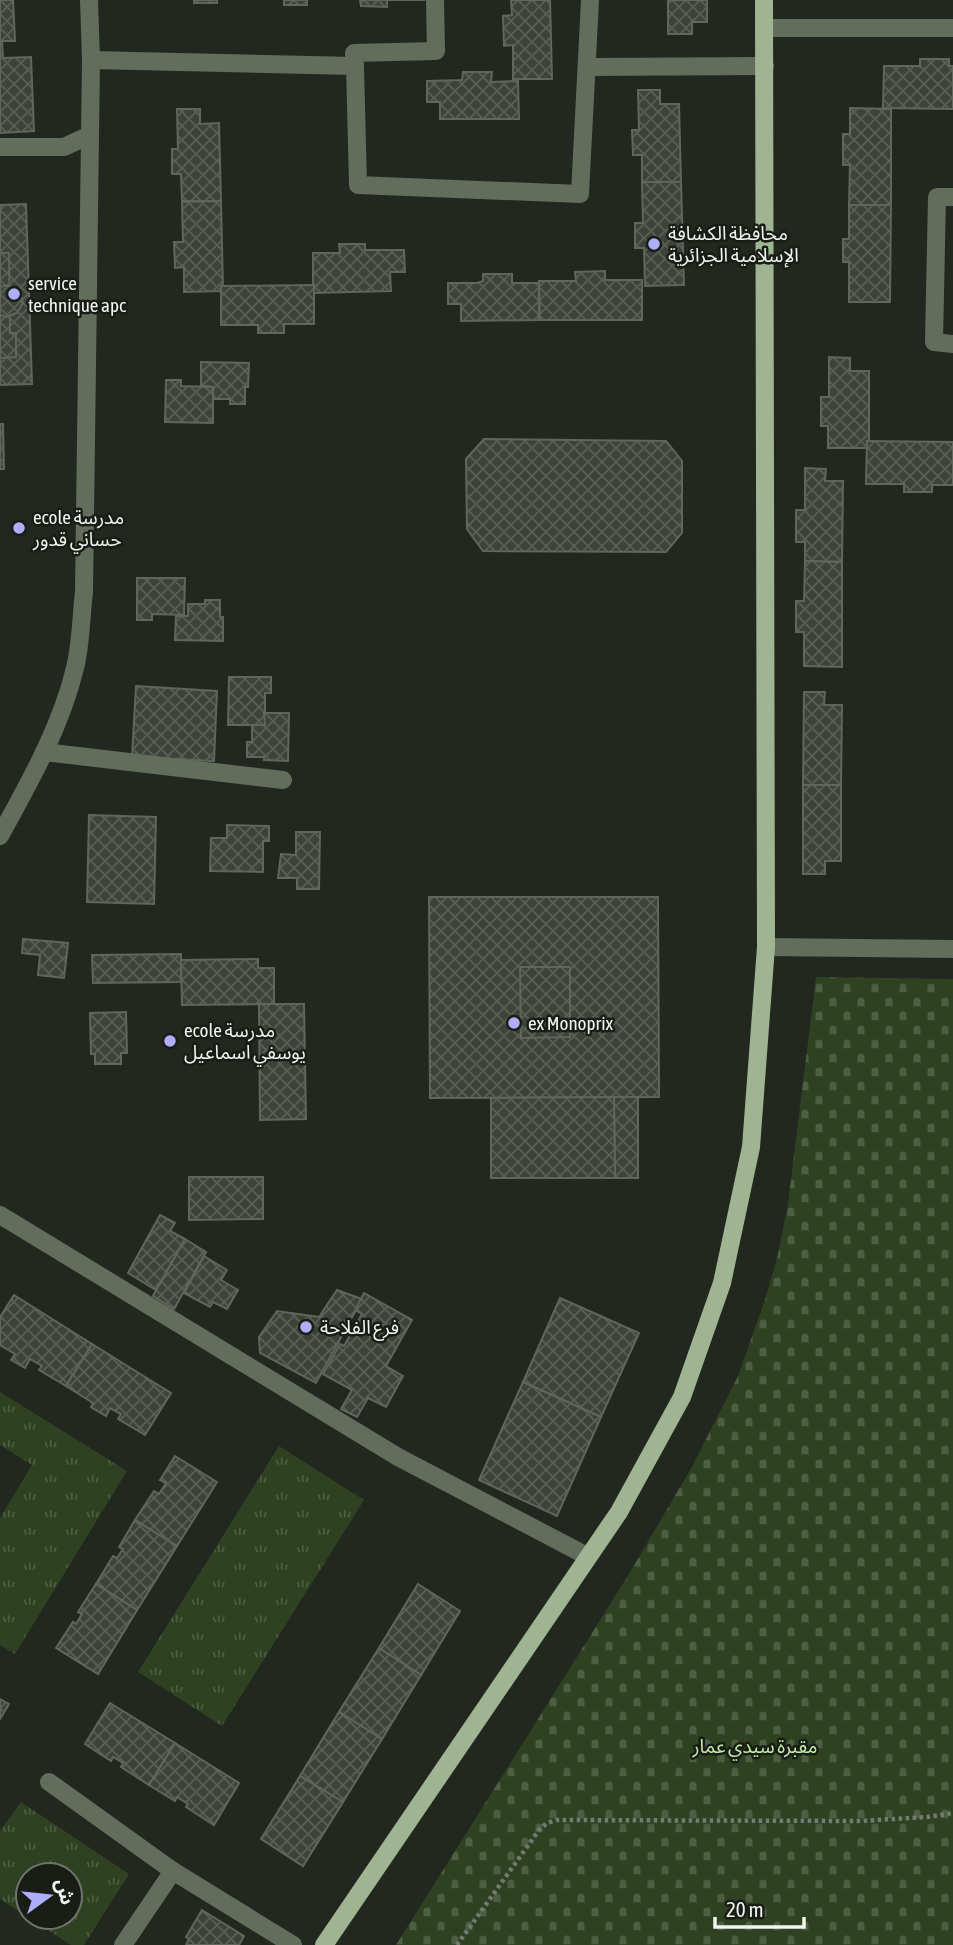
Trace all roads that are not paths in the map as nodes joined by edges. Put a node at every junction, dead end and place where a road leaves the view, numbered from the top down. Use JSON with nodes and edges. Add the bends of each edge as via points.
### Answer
{"nodes":[{"id":1,"x":89,"y":0,"type":"edge"},
{"id":2,"x":435,"y":0,"type":"edge"},
{"id":3,"x":590,"y":0,"type":"edge"},
{"id":4,"x":764,"y":0,"type":"edge"},
{"id":5,"x":764,"y":28,"type":"junction"},
{"id":6,"x":953,"y":28,"type":"edge"},
{"id":7,"x":91,"y":60,"type":"junction"},
{"id":8,"x":355,"y":66,"type":"junction"},
{"id":9,"x":765,"y":66,"type":"junction"},
{"id":10,"x":588,"y":67,"type":"junction"},
{"id":11,"x":90,"y":135,"type":"junction"},
{"id":12,"x":0,"y":147,"type":"edge"},
{"id":13,"x":953,"y":197,"type":"edge"},
{"id":14,"x":953,"y":344,"type":"edge"},
{"id":15,"x":44,"y":752,"type":"junction"},
{"id":16,"x":283,"y":780,"type":"dead end"},
{"id":17,"x":0,"y":836,"type":"edge"},
{"id":18,"x":766,"y":947,"type":"junction"},
{"id":19,"x":953,"y":949,"type":"edge"},
{"id":20,"x":0,"y":1215,"type":"edge"},
{"id":21,"x":587,"y":1556,"type":"junction"},
{"id":22,"x":49,"y":1782,"type":"dead end"},
{"id":23,"x":173,"y":1871,"type":"junction"},
{"id":24,"x":123,"y":1945,"type":"edge"},
{"id":25,"x":293,"y":1945,"type":"edge"},
{"id":26,"x":324,"y":1945,"type":"edge"}],
"edges":[{"from":1,"to":7,"type":"street"},
{"from":2,"to":8,"type":"street","via":[[436,51],[354,53]]},
{"from":3,"to":10,"type":"street"},
{"from":4,"to":5,"type":"main road"},
{"from":5,"to":6,"type":"street"},
{"from":5,"to":9,"type":"main road"},
{"from":7,"to":8,"type":"street"},
{"from":7,"to":11,"type":"street"},
{"from":8,"to":10,"type":"street","via":[[358,186],[580,194]]},
{"from":9,"to":10,"type":"street"},
{"from":9,"to":18,"type":"main road"},
{"from":11,"to":12,"type":"street","via":[[64,147]]},
{"from":11,"to":15,"type":"street","via":[[84,592],[76,667]]},
{"from":13,"to":14,"type":"street","via":[[937,197],[934,342]]},
{"from":15,"to":16,"type":"street"},
{"from":15,"to":17,"type":"street"},
{"from":18,"to":19,"type":"street"},
{"from":18,"to":21,"type":"main road","via":[[751,1147],[722,1283],[682,1397],[619,1512]]},
{"from":20,"to":21,"type":"street","via":[[398,1457]]},
{"from":21,"to":26,"type":"main road"},
{"from":22,"to":23,"type":"street"},
{"from":23,"to":24,"type":"street"},
{"from":23,"to":25,"type":"street"}]}
